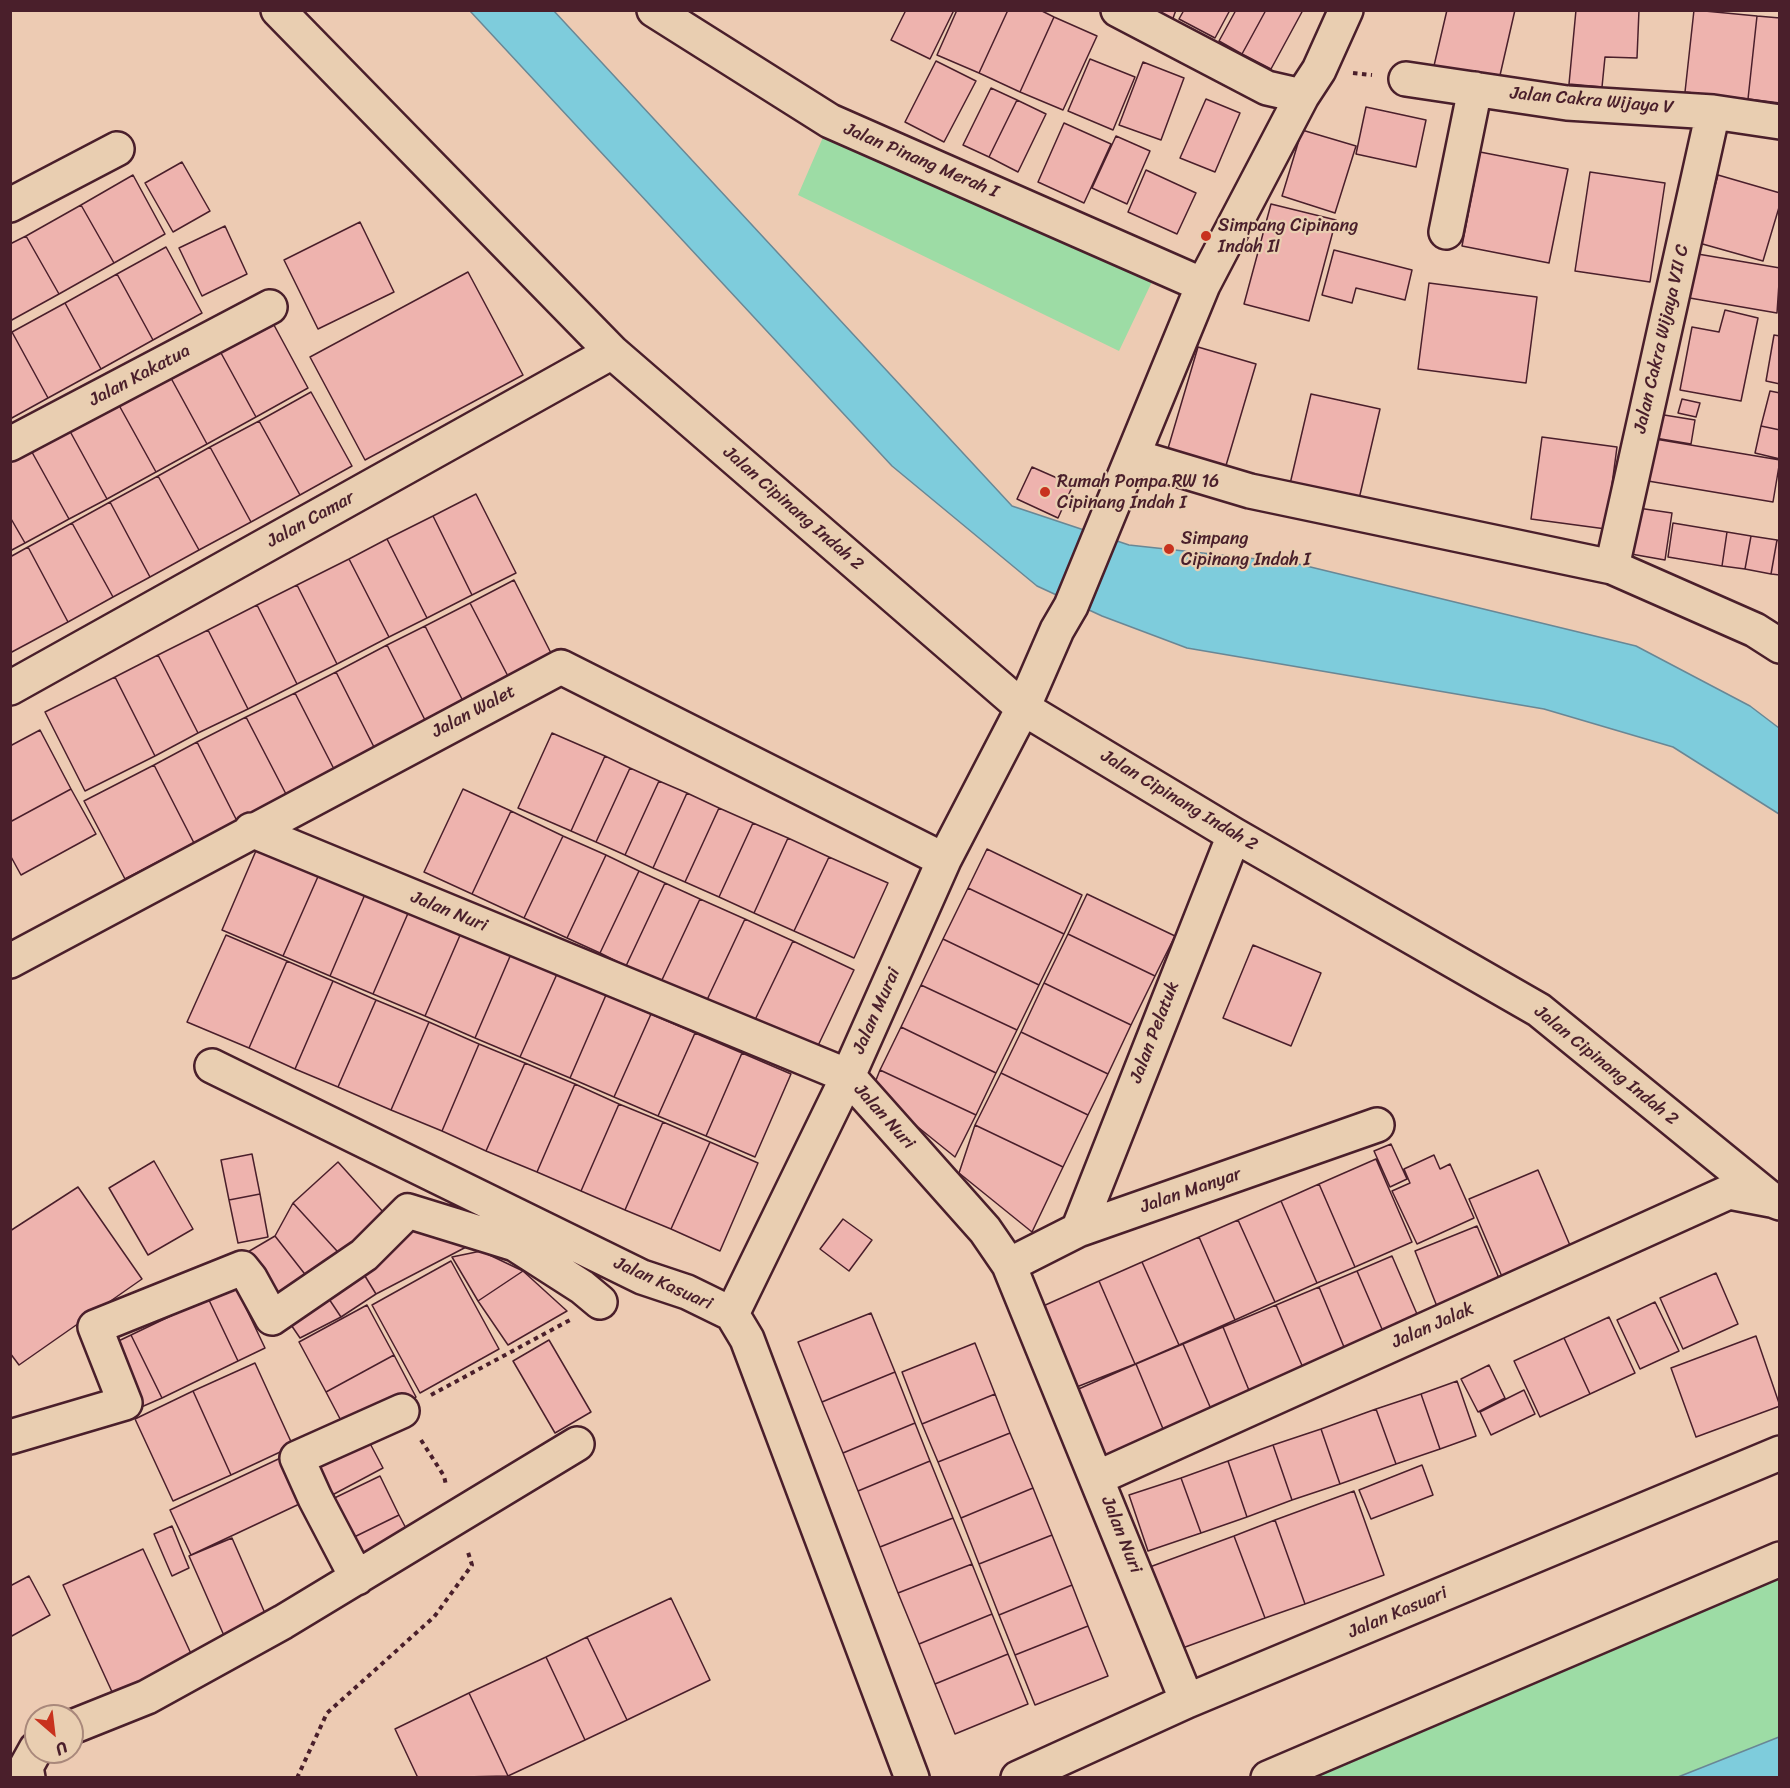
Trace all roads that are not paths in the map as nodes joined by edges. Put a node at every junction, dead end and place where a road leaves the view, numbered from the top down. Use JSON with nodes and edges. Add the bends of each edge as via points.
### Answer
{"nodes":[{"id":1,"x":278,"y":10,"type":"edge"},
{"id":2,"x":654,"y":10,"type":"edge"},
{"id":3,"x":1118,"y":10,"type":"edge"},
{"id":4,"x":1346,"y":10,"type":"edge"},
{"id":5,"x":1406,"y":78,"type":"road end"},
{"id":6,"x":1311,"y":83,"type":"junction"},
{"id":7,"x":1475,"y":89,"type":"junction"},
{"id":8,"x":1713,"y":112,"type":"junction"},
{"id":9,"x":1779,"y":122,"type":"edge"},
{"id":10,"x":117,"y":149,"type":"dead end"},
{"id":11,"x":10,"y":205,"type":"edge"},
{"id":12,"x":1446,"y":232,"type":"dead end"},
{"id":13,"x":1203,"y":285,"type":"junction"},
{"id":14,"x":270,"y":307,"type":"dead end"},
{"id":15,"x":612,"y":352,"type":"junction"},
{"id":16,"x":10,"y":444,"type":"edge"},
{"id":17,"x":1133,"y":456,"type":"junction"},
{"id":18,"x":1612,"y":567,"type":"junction"},
{"id":19,"x":1779,"y":646,"type":"edge"},
{"id":20,"x":10,"y":688,"type":"edge"},
{"id":21,"x":1023,"y":708,"type":"junction"},
{"id":22,"x":251,"y":830,"type":"junction"},
{"id":23,"x":1234,"y":835,"type":"junction"},
{"id":24,"x":944,"y":860,"type":"junction"},
{"id":25,"x":10,"y":961,"type":"edge"},
{"id":26,"x":212,"y":1066,"type":"dead end"},
{"id":27,"x":848,"y":1076,"type":"junction"},
{"id":28,"x":1377,"y":1125,"type":"dead end"},
{"id":29,"x":1777,"y":1203,"type":"edge"},
{"id":30,"x":1078,"y":1230,"type":"junction"},
{"id":31,"x":1009,"y":1265,"type":"junction"},
{"id":32,"x":600,"y":1302,"type":"dead end"},
{"id":33,"x":732,"y":1314,"type":"junction"},
{"id":34,"x":402,"y":1411,"type":"dead end"},
{"id":35,"x":10,"y":1437,"type":"edge"},
{"id":36,"x":576,"y":1444,"type":"dead end"},
{"id":37,"x":1779,"y":1452,"type":"edge"},
{"id":38,"x":1098,"y":1478,"type":"junction"},
{"id":39,"x":1779,"y":1559,"type":"edge"},
{"id":40,"x":357,"y":1578,"type":"junction"},
{"id":41,"x":1187,"y":1701,"type":"junction"},
{"id":42,"x":84,"y":1722,"type":"edge"},
{"id":43,"x":912,"y":1778,"type":"edge"},
{"id":44,"x":1018,"y":1778,"type":"edge"},
{"id":45,"x":1268,"y":1778,"type":"edge"}],
"edges":[{"from":1,"to":15,"type":"street","name":"Jalan Cipinang Indah 2"},
{"from":2,"to":13,"type":"street","name":"Jalan Pinang Merah I","via":[[830,122]]},
{"from":3,"to":6,"type":"street","via":[[1267,88]]},
{"from":4,"to":6,"type":"street","name":"Jalan Murai"},
{"from":5,"to":7,"type":"street","name":"Jalan Cakra Wijaya V"},
{"from":6,"to":13,"type":"street","name":"Jalan Murai"},
{"from":7,"to":8,"type":"street","name":"Jalan Cakra Wijaya V","via":[[1567,103]]},
{"from":7,"to":12,"type":"street"},
{"from":8,"to":9,"type":"street","name":"Jalan Cakra Wijaya V"},
{"from":8,"to":18,"type":"street","name":"Jalan Cakra Wijaya VII C"},
{"from":10,"to":11,"type":"street"},
{"from":13,"to":17,"type":"street","name":"Jalan Murai"},
{"from":14,"to":16,"type":"street","name":"Jalan Kakatua"},
{"from":15,"to":20,"type":"street","name":"Jalan Camar"},
{"from":15,"to":21,"type":"street","name":"Jalan Cipinang Indah 2"},
{"from":17,"to":18,"type":"street","via":[[1250,491]]},
{"from":17,"to":21,"type":"street","name":"Jalan Murai","via":[[1071,606]]},
{"from":18,"to":19,"type":"street","via":[[1745,625]]},
{"from":21,"to":23,"type":"street","name":"Jalan Cipinang Indah 2"},
{"from":21,"to":24,"type":"street","name":"Jalan Murai"},
{"from":22,"to":24,"type":"street","name":"Jalan Walet","via":[[561,667]]},
{"from":22,"to":25,"type":"street","name":"Jalan Walet"},
{"from":22,"to":27,"type":"street","name":"Jalan Nuri"},
{"from":23,"to":29,"type":"street","name":"Jalan Cipinang Indah 2","via":[[1539,1010]]},
{"from":23,"to":30,"type":"street","name":"Jalan Pelatuk"},
{"from":24,"to":27,"type":"street","name":"Jalan Murai"},
{"from":26,"to":33,"type":"street","name":"Jalan Kasuari","via":[[642,1277],[687,1292]]},
{"from":27,"to":31,"type":"street","name":"Jalan Nuri","via":[[984,1230]]},
{"from":27,"to":33,"type":"street","name":"Jalan Murai"},
{"from":28,"to":30,"type":"street","name":"Jalan Manyar"},
{"from":29,"to":38,"type":"street","name":"Jalan Jalak","via":[[1729,1192]]},
{"from":30,"to":31,"type":"street","name":"Jalan Manyar"},
{"from":31,"to":38,"type":"street","name":"Jalan Nuri"},
{"from":32,"to":35,"type":"street","via":[[514,1244],[408,1211],[364,1255],[272,1318],[242,1268],[95,1327],[125,1403]]},
{"from":33,"to":43,"type":"street","name":"Jalan Kasuari","via":[[747,1339]]},
{"from":34,"to":40,"type":"street","via":[[297,1458]]},
{"from":36,"to":40,"type":"street"},
{"from":37,"to":41,"type":"street","name":"Jalan Kasuari"},
{"from":38,"to":41,"type":"street","name":"Jalan Nuri"},
{"from":39,"to":45,"type":"street"},
{"from":40,"to":42,"type":"street","via":[[147,1697]]},
{"from":41,"to":44,"type":"street","name":"Jalan Kasuari"}]}
